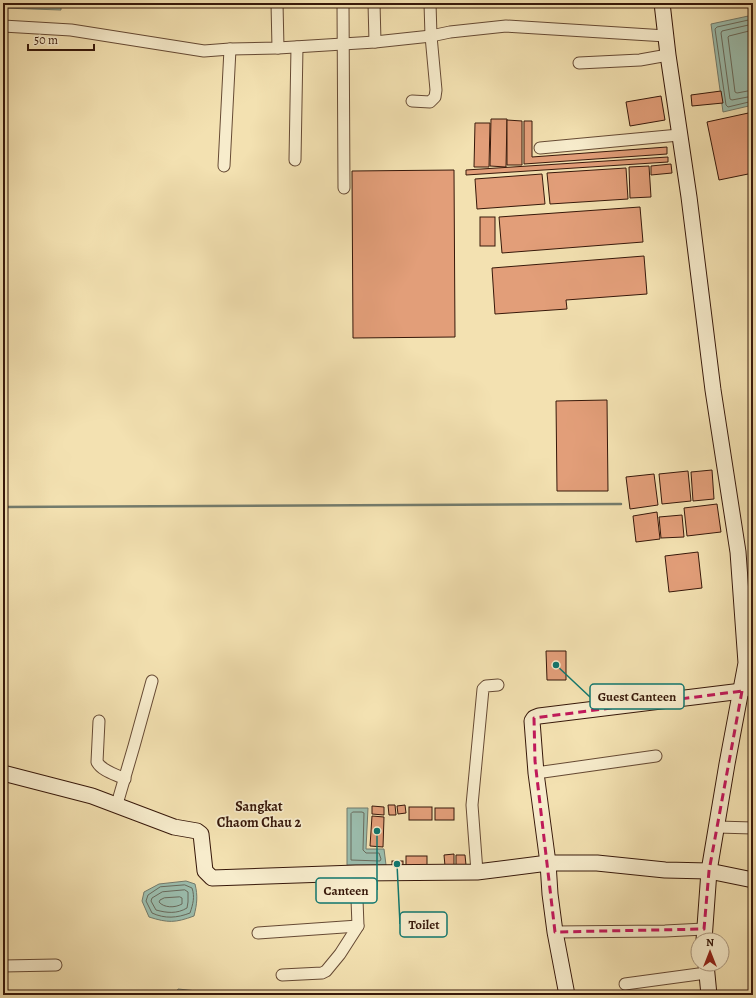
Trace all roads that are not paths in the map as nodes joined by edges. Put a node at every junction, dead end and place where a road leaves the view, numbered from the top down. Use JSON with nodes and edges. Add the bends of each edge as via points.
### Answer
{"nodes":[{"id":1,"x":277,"y":3,"type":"edge"},
{"id":2,"x":343,"y":3,"type":"edge"},
{"id":3,"x":374,"y":3,"type":"edge"},
{"id":4,"x":430,"y":3,"type":"edge"},
{"id":5,"x":662,"y":3,"type":"edge"},
{"id":6,"x":3,"y":26,"type":"edge"},
{"id":7,"x":431,"y":36,"type":"junction"},
{"id":8,"x":666,"y":36,"type":"junction"},
{"id":9,"x":375,"y":42,"type":"junction"},
{"id":10,"x":343,"y":44,"type":"junction"},
{"id":11,"x":297,"y":47,"type":"junction"},
{"id":12,"x":278,"y":48,"type":"junction"},
{"id":13,"x":230,"y":49,"type":"junction"},
{"id":14,"x":668,"y":55,"type":"junction"},
{"id":15,"x":579,"y":63,"type":"dead end"},
{"id":16,"x":412,"y":101,"type":"dead end"},
{"id":17,"x":679,"y":135,"type":"junction"},
{"id":18,"x":540,"y":148,"type":"dead end"},
{"id":19,"x":295,"y":160,"type":"dead end"},
{"id":20,"x":224,"y":166,"type":"dead end"},
{"id":21,"x":344,"y":188,"type":"dead end"},
{"id":22,"x":747,"y":598,"type":"edge"},
{"id":23,"x":749,"y":656,"type":"edge"},
{"id":24,"x":152,"y":681,"type":"dead end"},
{"id":25,"x":498,"y":685,"type":"dead end"},
{"id":26,"x":742,"y":691,"type":"junction"},
{"id":27,"x":99,"y":721,"type":"dead end"},
{"id":28,"x":656,"y":756,"type":"dead end"},
{"id":29,"x":3,"y":773,"type":"edge"},
{"id":30,"x":536,"y":773,"type":"junction"},
{"id":31,"x":125,"y":779,"type":"junction"},
{"id":32,"x":117,"y":804,"type":"junction"},
{"id":33,"x":717,"y":827,"type":"junction"},
{"id":34,"x":753,"y":828,"type":"edge"},
{"id":35,"x":548,"y":863,"type":"junction"},
{"id":36,"x":709,"y":871,"type":"junction"},
{"id":37,"x":477,"y":872,"type":"junction"},
{"id":38,"x":356,"y":873,"type":"junction"},
{"id":39,"x":753,"y":880,"type":"edge"},
{"id":40,"x":358,"y":926,"type":"junction"},
{"id":41,"x":555,"y":932,"type":"junction"},
{"id":42,"x":704,"y":932,"type":"edge"},
{"id":43,"x":258,"y":933,"type":"dead end"},
{"id":44,"x":690,"y":934,"type":"edge"},
{"id":45,"x":56,"y":965,"type":"dead end"},
{"id":46,"x":3,"y":966,"type":"edge"},
{"id":47,"x":690,"y":972,"type":"edge"},
{"id":48,"x":706,"y":972,"type":"edge"},
{"id":49,"x":282,"y":975,"type":"dead end"},
{"id":50,"x":625,"y":984,"type":"dead end"},
{"id":51,"x":566,"y":995,"type":"edge"},
{"id":52,"x":709,"y":995,"type":"edge"}],
"edges":[{"from":1,"to":12,"type":"street"},
{"from":2,"to":10,"type":"street"},
{"from":3,"to":9,"type":"street"},
{"from":4,"to":7,"type":"street"},
{"from":5,"to":8,"type":"street"},
{"from":6,"to":13,"type":"street","via":[[71,30],[204,51]]},
{"from":7,"to":8,"type":"street","via":[[506,26]]},
{"from":7,"to":9,"type":"street"},
{"from":7,"to":16,"type":"street","via":[[435,97],[430,102]]},
{"from":8,"to":14,"type":"street"},
{"from":9,"to":10,"type":"street"},
{"from":10,"to":11,"type":"street"},
{"from":10,"to":21,"type":"street"},
{"from":11,"to":12,"type":"street"},
{"from":11,"to":19,"type":"street"},
{"from":12,"to":13,"type":"street"},
{"from":13,"to":20,"type":"street"},
{"from":14,"to":15,"type":"street","via":[[640,60]]},
{"from":14,"to":17,"type":"street"},
{"from":17,"to":18,"type":"street"},
{"from":17,"to":22,"type":"street","via":[[713,390]]},
{"from":22,"to":23,"type":"street"},
{"from":23,"to":26,"type":"street"},
{"from":24,"to":31,"type":"street"},
{"from":25,"to":37,"type":"street","via":[[484,687],[481,703],[472,805]]},
{"from":26,"to":30,"type":"street","via":[[539,716],[532,721]]},
{"from":26,"to":33,"type":"street"},
{"from":27,"to":31,"type":"street","via":[[97,762],[105,770]]},
{"from":28,"to":30,"type":"street"},
{"from":29,"to":32,"type":"street"},
{"from":30,"to":35,"type":"street"},
{"from":31,"to":32,"type":"street"},
{"from":32,"to":38,"type":"street","via":[[174,827],[197,831],[200,834],[206,871],[212,878]]},
{"from":33,"to":34,"type":"street"},
{"from":33,"to":36,"type":"street"},
{"from":35,"to":36,"type":"street","via":[[597,863],[665,870]]},
{"from":35,"to":37,"type":"street"},
{"from":35,"to":41,"type":"street"},
{"from":36,"to":39,"type":"street"},
{"from":36,"to":42,"type":"street"},
{"from":37,"to":38,"type":"street"},
{"from":38,"to":40,"type":"street"},
{"from":40,"to":43,"type":"street"},
{"from":40,"to":49,"type":"street","via":[[326,971]]},
{"from":41,"to":44,"type":"street","via":[[665,931]]},
{"from":41,"to":51,"type":"street"},
{"from":45,"to":46,"type":"street"},
{"from":47,"to":50,"type":"street"},
{"from":48,"to":52,"type":"street"}]}
